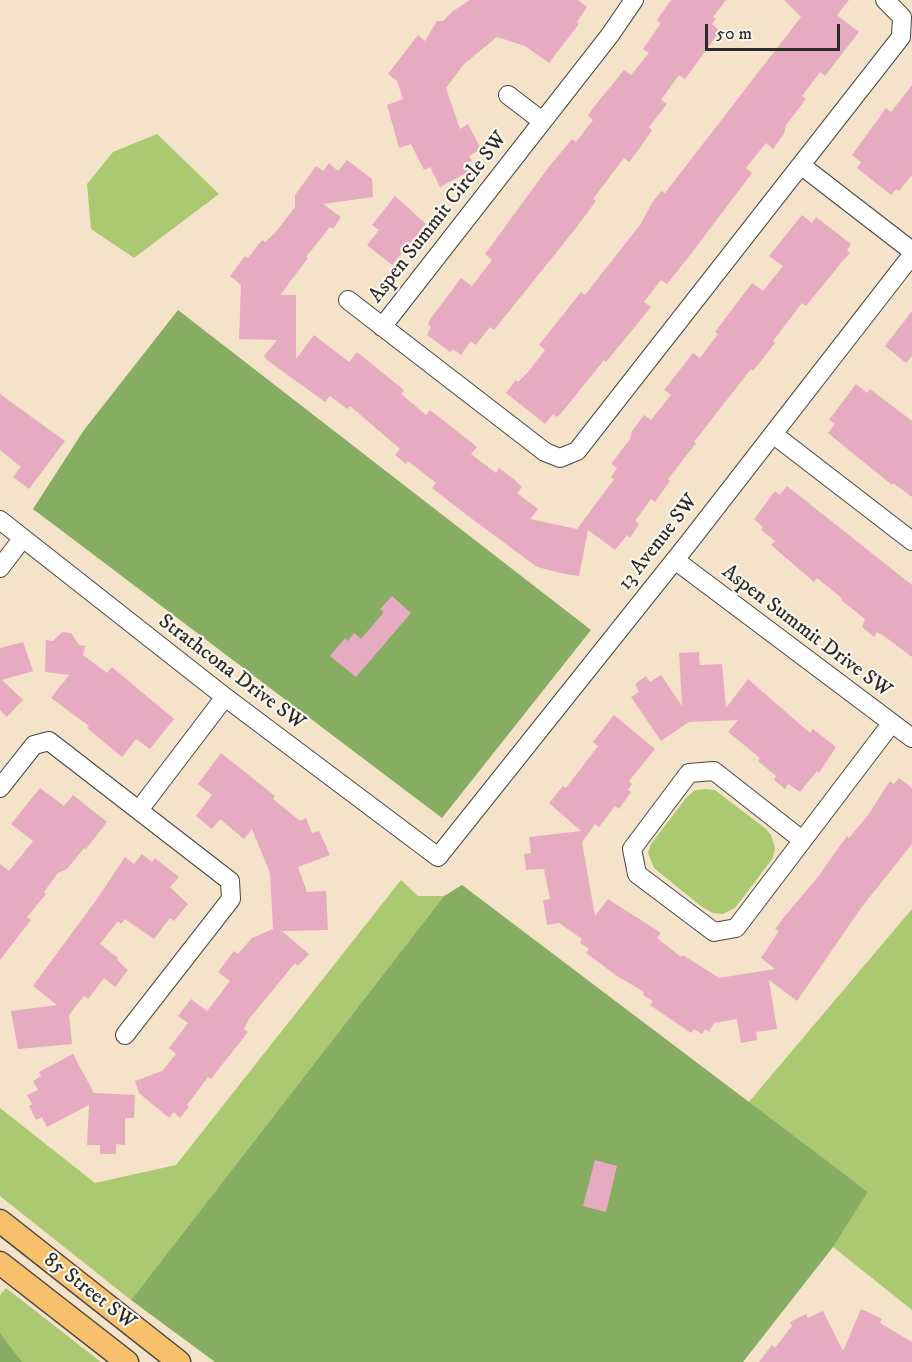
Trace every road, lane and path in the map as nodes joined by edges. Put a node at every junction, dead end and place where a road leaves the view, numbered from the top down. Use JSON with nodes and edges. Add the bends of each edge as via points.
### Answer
{"nodes":[{"id":1,"x":634,"y":0,"type":"edge"},
{"id":2,"x":885,"y":0,"type":"edge"},
{"id":3,"x":508,"y":95,"type":"dead end"},
{"id":4,"x":542,"y":121,"type":"junction"},
{"id":5,"x":802,"y":166,"type":"junction"},
{"id":6,"x":912,"y":253,"type":"edge"},
{"id":7,"x":348,"y":300,"type":"dead end"},
{"id":8,"x":382,"y":327,"type":"junction"},
{"id":9,"x":773,"y":434,"type":"junction"},
{"id":10,"x":0,"y":520,"type":"edge"},
{"id":11,"x":22,"y":539,"type":"junction"},
{"id":12,"x":912,"y":542,"type":"edge"},
{"id":13,"x":675,"y":560,"type":"junction"},
{"id":14,"x":0,"y":568,"type":"edge"},
{"id":15,"x":225,"y":698,"type":"junction"},
{"id":16,"x":891,"y":724,"type":"junction"},
{"id":17,"x":912,"y":738,"type":"edge"},
{"id":18,"x":0,"y":788,"type":"edge"},
{"id":19,"x":139,"y":810,"type":"junction"},
{"id":20,"x":802,"y":840,"type":"junction"},
{"id":21,"x":438,"y":857,"type":"joint"},
{"id":22,"x":125,"y":1035,"type":"dead end"},
{"id":23,"x":0,"y":1221,"type":"edge"},
{"id":24,"x":0,"y":1263,"type":"edge"},
{"id":25,"x":127,"y":1362,"type":"edge"},
{"id":26,"x":179,"y":1362,"type":"edge"}],
"edges":[{"from":1,"to":4,"type":"street","name":"Aspen Summit Circle SW"},
{"from":2,"to":5,"type":"street","name":"Aspen Summit Circle SW","via":[[902,17],[901,37]]},
{"from":3,"to":4,"type":"street"},
{"from":4,"to":8,"type":"street","name":"Aspen Summit Circle SW"},
{"from":5,"to":6,"type":"street"},
{"from":5,"to":8,"type":"street","name":"Aspen Summit Circle SW","via":[[577,451],[560,458],[545,452]]},
{"from":6,"to":9,"type":"street","name":"13 Avenue SW"},
{"from":7,"to":8,"type":"street"},
{"from":9,"to":12,"type":"street"},
{"from":9,"to":13,"type":"street","name":"13 Avenue SW"},
{"from":10,"to":11,"type":"street","name":"Strathcona Drive SW"},
{"from":11,"to":14,"type":"street"},
{"from":11,"to":15,"type":"street","name":"Strathcona Drive SW"},
{"from":13,"to":16,"type":"street","name":"Aspen Summit Drive SW"},
{"from":13,"to":21,"type":"street","name":"13 Avenue SW"},
{"from":15,"to":19,"type":"street"},
{"from":15,"to":21,"type":"street","name":"Strathcona Drive SW"},
{"from":16,"to":17,"type":"street","name":"Aspen Summit Drive SW"},
{"from":16,"to":20,"type":"street"},
{"from":18,"to":19,"type":"street","via":[[34,745],[49,741]]},
{"from":19,"to":22,"type":"street","via":[[230,881],[231,899]]},
{"from":20,"to":20,"type":"street","via":[[736,928],[714,932],[637,873],[632,849],[689,773],[714,771]]},
{"from":23,"to":26,"type":"main road","name":"85 Street SW"},
{"from":24,"to":25,"type":"main road","name":"85 Street SW"}]}
